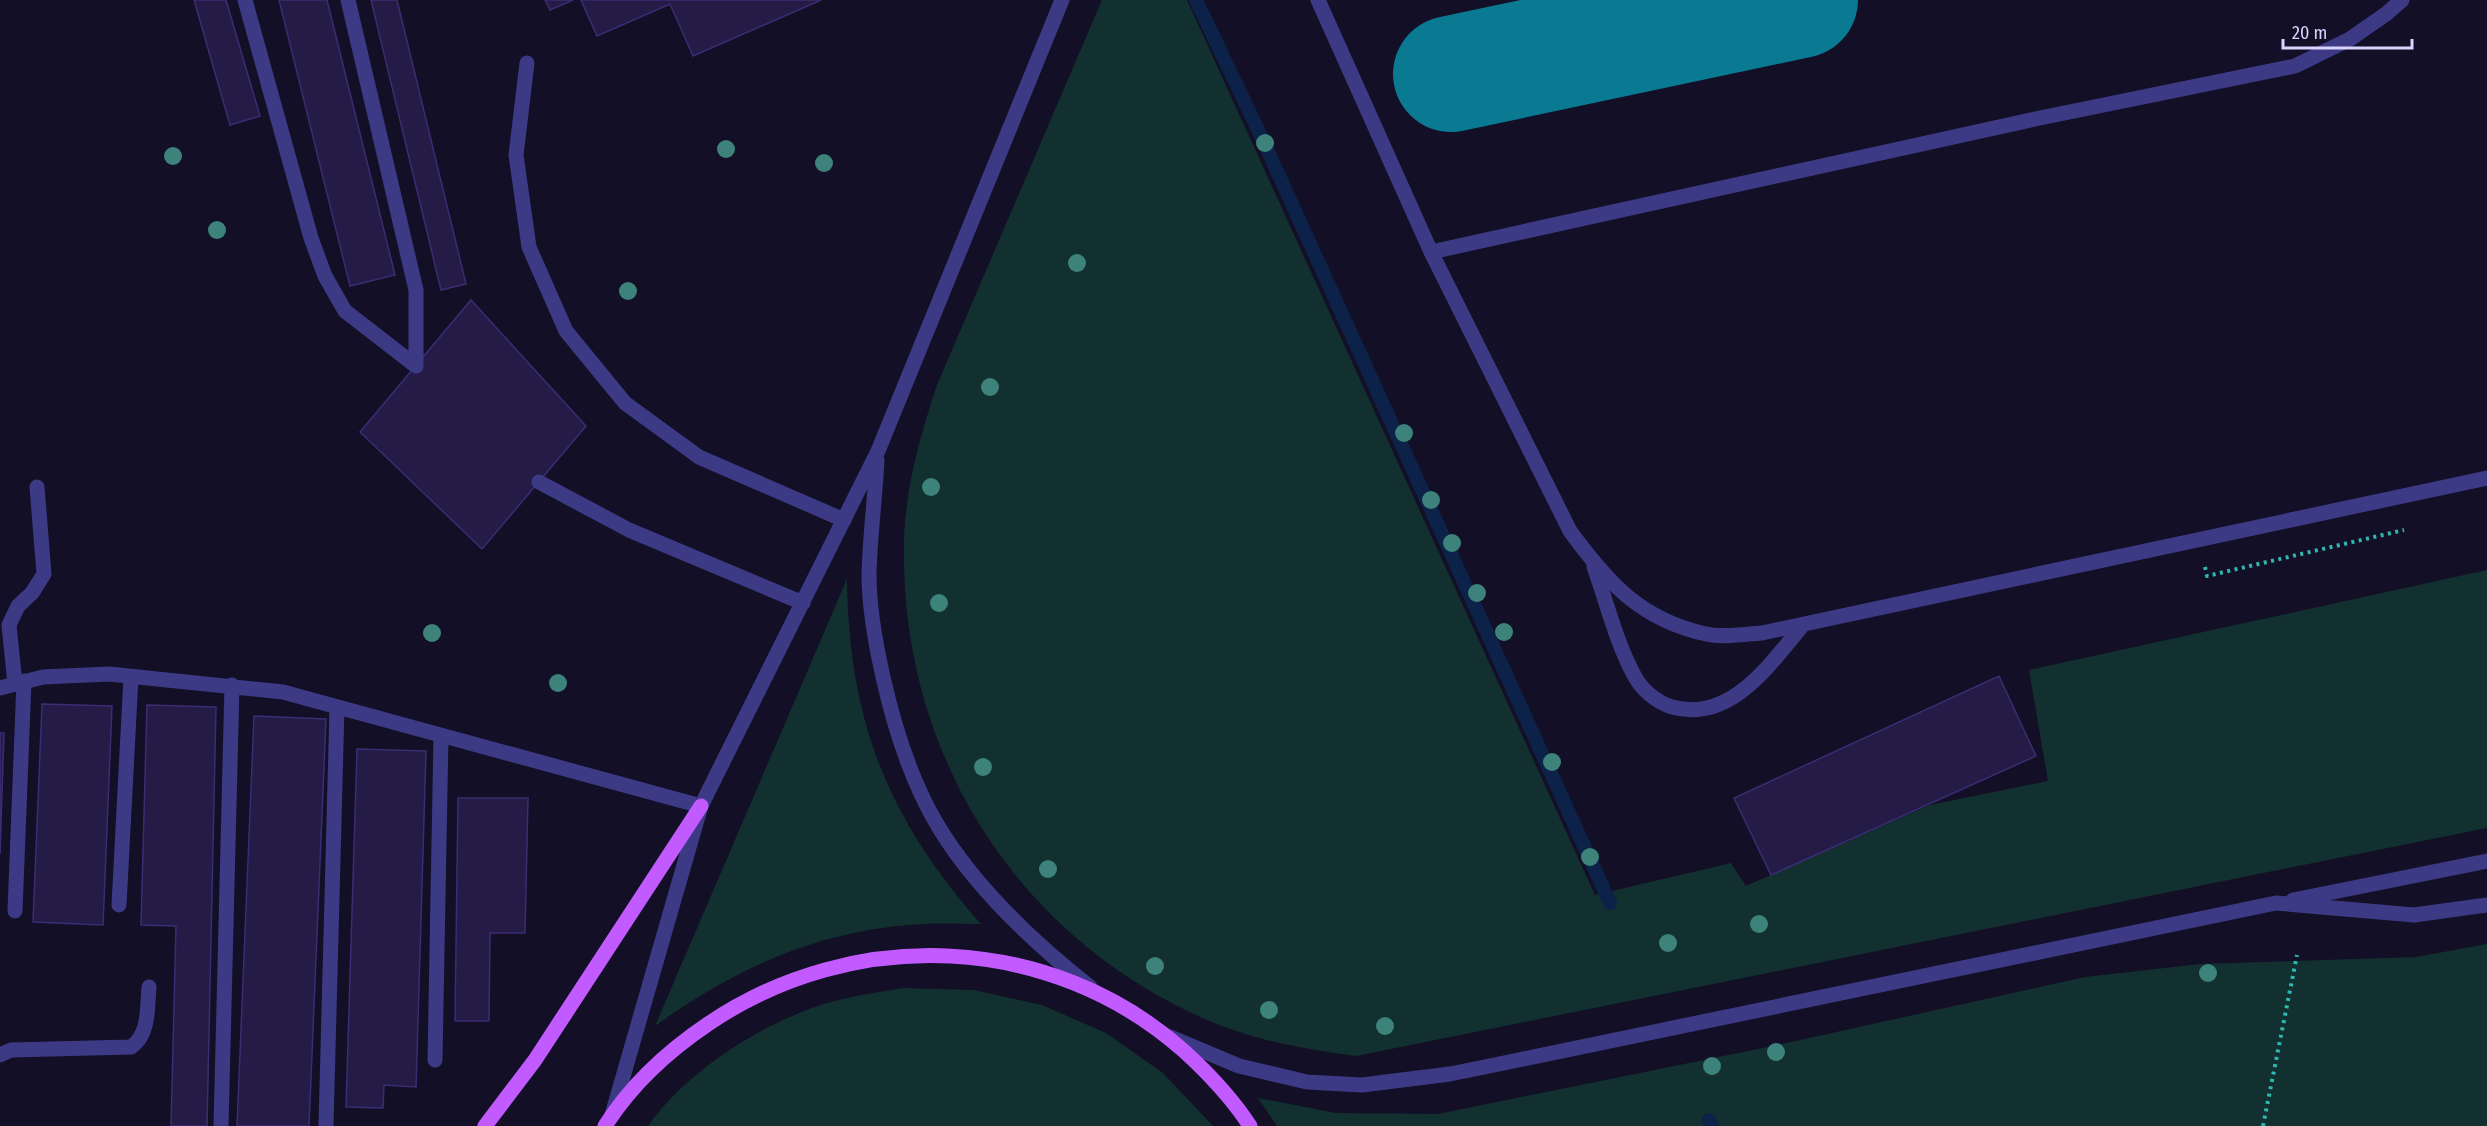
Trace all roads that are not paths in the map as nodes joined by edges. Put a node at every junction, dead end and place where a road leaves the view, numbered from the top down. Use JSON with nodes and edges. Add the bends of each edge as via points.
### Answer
{"nodes":[{"id":1,"x":245,"y":0,"type":"edge"},
{"id":2,"x":348,"y":0,"type":"edge"},
{"id":3,"x":1062,"y":0,"type":"edge"},
{"id":4,"x":2402,"y":0,"type":"edge"},
{"id":5,"x":1319,"y":1,"type":"edge"},
{"id":6,"x":527,"y":63,"type":"dead end"},
{"id":7,"x":1431,"y":252,"type":"junction"},
{"id":8,"x":878,"y":451,"type":"junction"},
{"id":9,"x":2487,"y":478,"type":"edge"},
{"id":10,"x":539,"y":482,"type":"dead end"},
{"id":11,"x":37,"y":487,"type":"dead end"},
{"id":12,"x":844,"y":520,"type":"junction"},
{"id":13,"x":1592,"y":562,"type":"junction"},
{"id":14,"x":802,"y":603,"type":"junction"},
{"id":15,"x":1803,"y":625,"type":"junction"},
{"id":16,"x":130,"y":677,"type":"junction"},
{"id":17,"x":13,"y":684,"type":"edge"},
{"id":18,"x":232,"y":685,"type":"junction"},
{"id":19,"x":337,"y":707,"type":"junction"},
{"id":20,"x":441,"y":735,"type":"junction"},
{"id":21,"x":701,"y":806,"type":"junction"},
{"id":22,"x":2487,"y":861,"type":"edge"},
{"id":23,"x":2277,"y":903,"type":"junction"},
{"id":24,"x":119,"y":905,"type":"dead end"},
{"id":25,"x":2487,"y":905,"type":"edge"},
{"id":26,"x":15,"y":911,"type":"dead end"},
{"id":27,"x":149,"y":987,"type":"dead end"},
{"id":28,"x":1097,"y":993,"type":"junction"},
{"id":29,"x":1165,"y":1035,"type":"junction"},
{"id":30,"x":0,"y":1055,"type":"edge"},
{"id":31,"x":435,"y":1060,"type":"dead end"},
{"id":32,"x":609,"y":1121,"type":"edge"},
{"id":33,"x":221,"y":1126,"type":"edge"},
{"id":34,"x":326,"y":1126,"type":"edge"},
{"id":35,"x":485,"y":1126,"type":"edge"},
{"id":36,"x":1250,"y":1126,"type":"edge"}],
"edges":[{"from":1,"to":2,"type":"street","via":[[325,276],[345,311],[416,366],[416,290]]},
{"from":3,"to":8,"type":"street"},
{"from":4,"to":7,"type":"street","via":[[2350,39],[2295,66]]},
{"from":5,"to":7,"type":"street"},
{"from":6,"to":12,"type":"street","via":[[516,155],[529,247],[566,332],[625,403],[699,457]]},
{"from":7,"to":13,"type":"street","via":[[1570,531]]},
{"from":8,"to":12,"type":"street"},
{"from":8,"to":28,"type":"street","via":[[869,576],[878,652],[907,759],[938,825],[978,880],[1054,959]]},
{"from":9,"to":15,"type":"street"},
{"from":10,"to":14,"type":"street","via":[[629,530]]},
{"from":11,"to":17,"type":"street","via":[[44,574],[18,606],[9,625]]},
{"from":12,"to":14,"type":"street"},
{"from":13,"to":15,"type":"street","via":[[1624,596],[1664,620],[1708,635],[1762,633]]},
{"from":13,"to":15,"type":"street","via":[[1634,677],[1665,705],[1683,710],[1705,709],[1726,702],[1746,688]]},
{"from":14,"to":21,"type":"street"},
{"from":16,"to":17,"type":"street","via":[[43,677]]},
{"from":16,"to":18,"type":"street"},
{"from":16,"to":24,"type":"street"},
{"from":17,"to":26,"type":"street"},
{"from":18,"to":19,"type":"street","via":[[283,692]]},
{"from":18,"to":33,"type":"street"},
{"from":19,"to":20,"type":"street"},
{"from":19,"to":34,"type":"street"},
{"from":20,"to":21,"type":"street"},
{"from":20,"to":31,"type":"street"},
{"from":21,"to":32,"type":"street"},
{"from":21,"to":35,"type":"main road","via":[[535,1060]]},
{"from":22,"to":23,"type":"street"},
{"from":23,"to":25,"type":"street","via":[[2414,915]]},
{"from":23,"to":29,"type":"street","via":[[1450,1074],[1362,1085],[1307,1082],[1239,1066]]},
{"from":27,"to":30,"type":"street","via":[[145,1029],[131,1047],[11,1050]]},
{"from":28,"to":29,"type":"main road"},
{"from":28,"to":32,"type":"main road","via":[[994,960],[886,957],[832,966],[781,983],[732,1008],[687,1038],[647,1074]]},
{"from":29,"to":36,"type":"main road","via":[[1205,1071]]}]}
